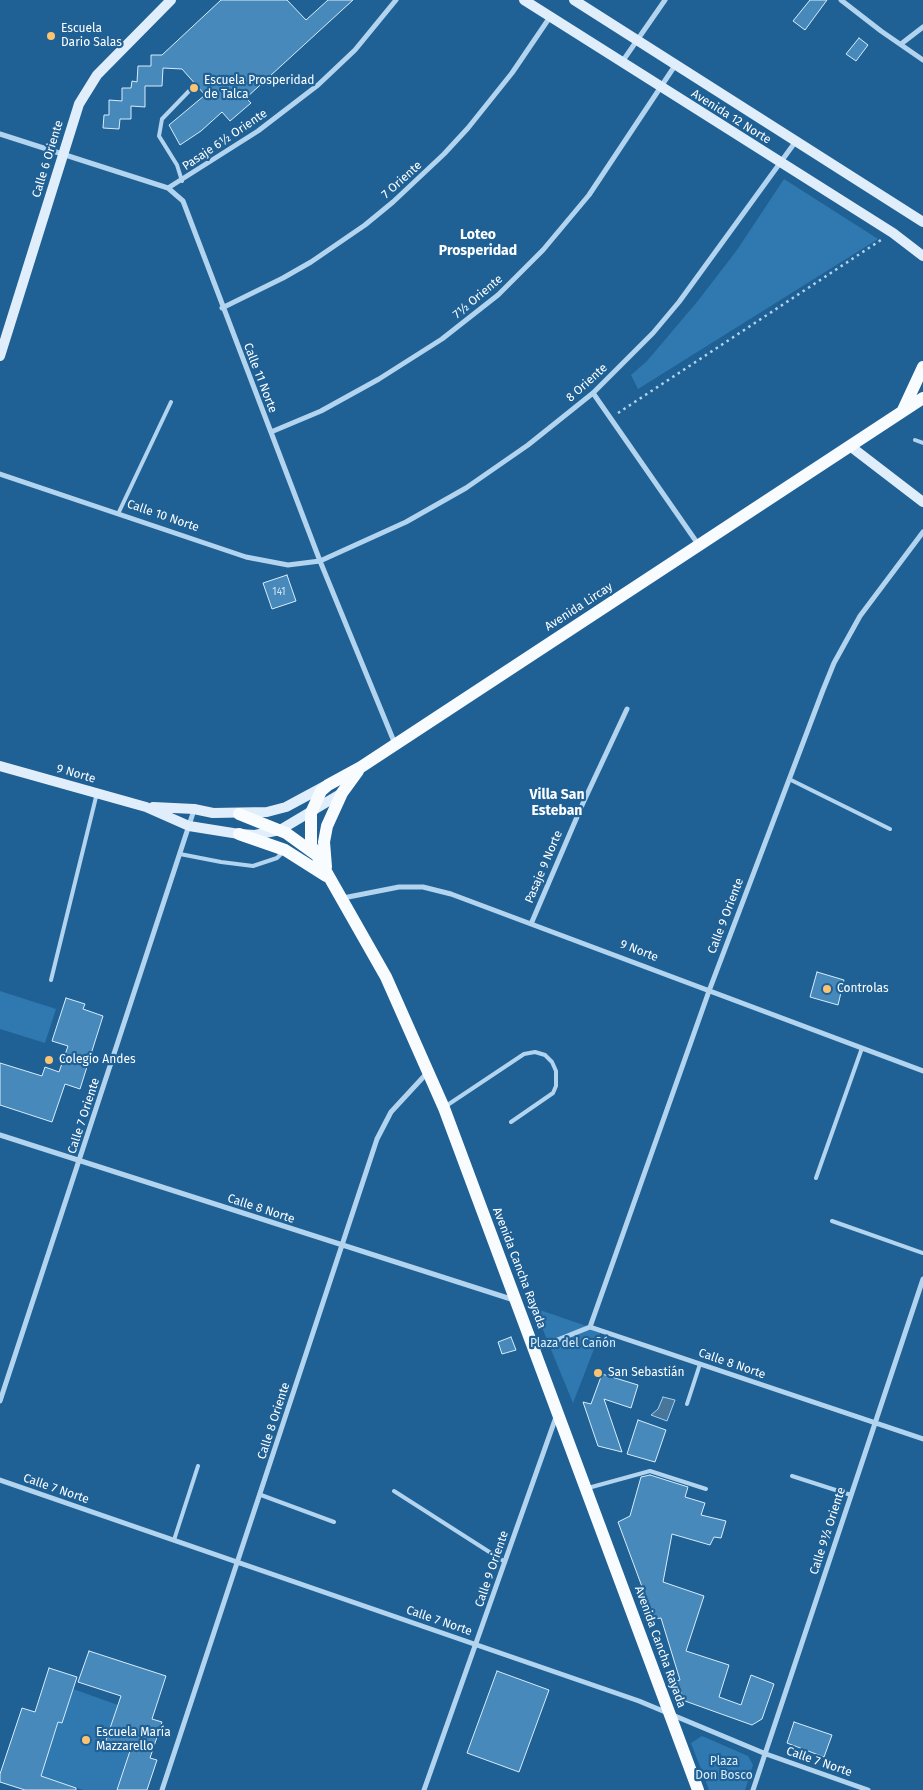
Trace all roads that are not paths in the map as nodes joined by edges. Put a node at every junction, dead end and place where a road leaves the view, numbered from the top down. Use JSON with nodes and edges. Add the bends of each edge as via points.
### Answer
{"nodes":[{"id":1,"x":171,"y":0,"type":"edge"},
{"id":2,"x":396,"y":0,"type":"edge"},
{"id":3,"x":524,"y":0,"type":"edge"},
{"id":4,"x":574,"y":0,"type":"edge"},
{"id":5,"x":665,"y":0,"type":"edge"},
{"id":6,"x":842,"y":0,"type":"edge"},
{"id":7,"x":550,"y":16,"type":"junction"},
{"id":8,"x":923,"y":27,"type":"edge"},
{"id":9,"x":638,"y":40,"type":"junction"},
{"id":10,"x":901,"y":44,"type":"junction"},
{"id":11,"x":923,"y":60,"type":"edge"},
{"id":12,"x":622,"y":63,"type":"junction"},
{"id":13,"x":676,"y":64,"type":"junction"},
{"id":14,"x":662,"y":88,"type":"junction"},
{"id":15,"x":189,"y":91,"type":"dead end"},
{"id":16,"x":0,"y":134,"type":"edge"},
{"id":17,"x":796,"y":141,"type":"junction"},
{"id":18,"x":62,"y":155,"type":"junction"},
{"id":19,"x":781,"y":163,"type":"junction"},
{"id":20,"x":182,"y":181,"type":"junction"},
{"id":21,"x":168,"y":188,"type":"junction"},
{"id":22,"x":923,"y":222,"type":"edge"},
{"id":23,"x":923,"y":256,"type":"edge"},
{"id":24,"x":222,"y":308,"type":"junction"},
{"id":25,"x":0,"y":356,"type":"edge"},
{"id":26,"x":923,"y":368,"type":"edge"},
{"id":27,"x":593,"y":392,"type":"junction"},
{"id":28,"x":923,"y":398,"type":"edge"},
{"id":29,"x":171,"y":402,"type":"dead end"},
{"id":30,"x":902,"y":412,"type":"junction"},
{"id":31,"x":271,"y":432,"type":"junction"},
{"id":32,"x":915,"y":440,"type":"dead end"},
{"id":33,"x":923,"y":443,"type":"edge"},
{"id":34,"x":850,"y":446,"type":"junction"},
{"id":35,"x":0,"y":474,"type":"edge"},
{"id":36,"x":923,"y":502,"type":"edge"},
{"id":37,"x":118,"y":514,"type":"junction"},
{"id":38,"x":923,"y":532,"type":"edge"},
{"id":39,"x":699,"y":545,"type":"junction"},
{"id":40,"x":320,"y":561,"type":"junction"},
{"id":41,"x":627,"y":709,"type":"dead end"},
{"id":42,"x":395,"y":744,"type":"junction"},
{"id":43,"x":0,"y":766,"type":"edge"},
{"id":44,"x":361,"y":767,"type":"junction"},
{"id":45,"x":789,"y":779,"type":"junction"},
{"id":46,"x":328,"y":785,"type":"junction"},
{"id":47,"x":97,"y":793,"type":"junction"},
{"id":48,"x":342,"y":793,"type":"junction"},
{"id":49,"x":146,"y":807,"type":"junction"},
{"id":50,"x":194,"y":809,"type":"junction"},
{"id":51,"x":311,"y":813,"type":"junction"},
{"id":52,"x":240,"y":814,"type":"junction"},
{"id":53,"x":189,"y":826,"type":"junction"},
{"id":54,"x":890,"y":829,"type":"dead end"},
{"id":55,"x":280,"y":830,"type":"junction"},
{"id":56,"x":239,"y":834,"type":"junction"},
{"id":57,"x":285,"y":850,"type":"junction"},
{"id":58,"x":180,"y":854,"type":"junction"},
{"id":59,"x":317,"y":856,"type":"junction"},
{"id":60,"x":330,"y":879,"type":"junction"},
{"id":61,"x":342,"y":898,"type":"junction"},
{"id":62,"x":531,"y":924,"type":"junction"},
{"id":63,"x":51,"y":980,"type":"dead end"},
{"id":64,"x":709,"y":990,"type":"junction"},
{"id":65,"x":862,"y":1048,"type":"junction"},
{"id":66,"x":429,"y":1071,"type":"junction"},
{"id":67,"x":923,"y":1071,"type":"edge"},
{"id":68,"x":444,"y":1108,"type":"junction"},
{"id":69,"x":511,"y":1122,"type":"dead end"},
{"id":70,"x":0,"y":1136,"type":"edge"},
{"id":71,"x":79,"y":1162,"type":"junction"},
{"id":72,"x":816,"y":1178,"type":"dead end"},
{"id":73,"x":832,"y":1221,"type":"dead end"},
{"id":74,"x":342,"y":1245,"type":"junction"},
{"id":75,"x":923,"y":1253,"type":"edge"},
{"id":76,"x":923,"y":1279,"type":"edge"},
{"id":77,"x":517,"y":1301,"type":"junction"},
{"id":78,"x":590,"y":1327,"type":"junction"},
{"id":79,"x":535,"y":1349,"type":"junction"},
{"id":80,"x":700,"y":1364,"type":"junction"},
{"id":81,"x":0,"y":1401,"type":"edge"},
{"id":82,"x":687,"y":1404,"type":"dead end"},
{"id":83,"x":558,"y":1412,"type":"junction"},
{"id":84,"x":875,"y":1423,"type":"junction"},
{"id":85,"x":923,"y":1439,"type":"edge"},
{"id":86,"x":198,"y":1466,"type":"dead end"},
{"id":87,"x":792,"y":1476,"type":"dead end"},
{"id":88,"x":0,"y":1480,"type":"edge"},
{"id":89,"x":586,"y":1488,"type":"junction"},
{"id":90,"x":706,"y":1489,"type":"dead end"},
{"id":91,"x":394,"y":1491,"type":"dead end"},
{"id":92,"x":261,"y":1495,"type":"junction"},
{"id":93,"x":851,"y":1495,"type":"junction"},
{"id":94,"x":334,"y":1522,"type":"dead end"},
{"id":95,"x":174,"y":1540,"type":"junction"},
{"id":96,"x":239,"y":1562,"type":"junction"},
{"id":97,"x":505,"y":1562,"type":"junction"},
{"id":98,"x":476,"y":1644,"type":"junction"},
{"id":99,"x":670,"y":1714,"type":"junction"},
{"id":100,"x":766,"y":1754,"type":"junction"},
{"id":101,"x":162,"y":1790,"type":"edge"},
{"id":102,"x":424,"y":1790,"type":"edge"},
{"id":103,"x":698,"y":1790,"type":"edge"},
{"id":104,"x":754,"y":1790,"type":"edge"},
{"id":105,"x":868,"y":1790,"type":"edge"}],
"edges":[{"from":1,"to":18,"type":"main road","name":"Calle 6 Oriente","via":[[97,75],[79,104]]},
{"from":2,"to":20,"type":"street","name":"Pasaje 6½ Oriente","via":[[355,50],[318,85],[258,131]]},
{"from":3,"to":7,"type":"main road","name":"Avenida 12 Norte"},
{"from":4,"to":9,"type":"main road","name":"Avenida 12 Norte"},
{"from":5,"to":9,"type":"street"},
{"from":6,"to":10,"type":"street"},
{"from":7,"to":12,"type":"main road","name":"Avenida 12 Norte"},
{"from":7,"to":24,"type":"street","name":"7 Oriente","via":[[485,108],[444,154],[399,196],[365,225],[311,262]]},
{"from":8,"to":10,"type":"street"},
{"from":9,"to":12,"type":"street"},
{"from":9,"to":13,"type":"main road","name":"Avenida 12 Norte"},
{"from":10,"to":11,"type":"street"},
{"from":12,"to":14,"type":"main road","name":"Avenida 12 Norte"},
{"from":13,"to":14,"type":"street","name":"7½ Oriente"},
{"from":13,"to":17,"type":"main road","name":"Avenida 12 Norte"},
{"from":14,"to":19,"type":"main road","name":"Avenida 12 Norte"},
{"from":14,"to":31,"type":"street","name":"7½ Oriente","via":[[589,195],[543,250],[498,295],[442,339],[379,380],[321,411]]},
{"from":15,"to":20,"type":"lane","via":[[162,119],[158,136],[177,165]]},
{"from":16,"to":18,"type":"street","name":"Calle 11 Norte"},
{"from":17,"to":19,"type":"street","name":"8 Oriente"},
{"from":17,"to":22,"type":"main road","name":"Avenida 12 Norte"},
{"from":18,"to":21,"type":"street","name":"Calle 11 Norte"},
{"from":18,"to":25,"type":"main road","name":"Calle 6 Oriente","via":[[6,327]]},
{"from":19,"to":23,"type":"main road","name":"Avenida 12 Norte","via":[[893,233]]},
{"from":19,"to":27,"type":"street","name":"8 Oriente","via":[[679,302]]},
{"from":20,"to":21,"type":"street","name":"Pasaje 6½ Oriente"},
{"from":21,"to":24,"type":"street","name":"Calle 11 Norte","via":[[186,207]]},
{"from":24,"to":31,"type":"street","name":"Calle 11 Norte"},
{"from":26,"to":30,"type":"main road"},
{"from":27,"to":39,"type":"street"},
{"from":27,"to":40,"type":"street","name":"8 Oriente","via":[[528,445],[466,488],[406,522]]},
{"from":28,"to":30,"type":"main road","name":"Avenida Lircay"},
{"from":29,"to":37,"type":"lane"},
{"from":30,"to":34,"type":"main road","name":"Avenida Lircay"},
{"from":31,"to":40,"type":"street","name":"Calle 11 Norte"},
{"from":32,"to":33,"type":"lane"},
{"from":34,"to":36,"type":"main road"},
{"from":34,"to":39,"type":"main road","name":"Avenida Lircay"},
{"from":35,"to":37,"type":"street","name":"Calle 10 Norte"},
{"from":37,"to":40,"type":"street","name":"Calle 10 Norte","via":[[265,561],[300,564]]},
{"from":38,"to":45,"type":"street","name":"Calle 9 Oriente","via":[[874,596],[847,638]]},
{"from":39,"to":42,"type":"main road","name":"Avenida Lircay"},
{"from":40,"to":42,"type":"street","name":"Calle 11 Norte"},
{"from":41,"to":62,"type":"street","name":"Pasaje 9 Norte"},
{"from":42,"to":44,"type":"main road","name":"Avenida Lircay"},
{"from":43,"to":47,"type":"main road","name":"9 Norte"},
{"from":44,"to":46,"type":"main road","name":"Avenida Lircay"},
{"from":44,"to":48,"type":"main road","name":"Avenida Cancha Rayada"},
{"from":45,"to":54,"type":"lane"},
{"from":45,"to":64,"type":"street","name":"Calle 9 Oriente"},
{"from":46,"to":51,"type":"main road","name":"Avenida Cancha Rayada","via":[[321,791]]},
{"from":46,"to":52,"type":"main road","name":"Avenida Lircay","via":[[286,807]]},
{"from":47,"to":49,"type":"main road","name":"9 Norte"},
{"from":47,"to":63,"type":"lane"},
{"from":48,"to":51,"type":"main road"},
{"from":48,"to":60,"type":"main road","name":"Avenida Cancha Rayada","via":[[332,812],[324,842]]},
{"from":49,"to":50,"type":"main road","name":"9 Norte"},
{"from":49,"to":53,"type":"main road","name":"9 Norte"},
{"from":50,"to":52,"type":"main road","name":"9 Norte"},
{"from":50,"to":53,"type":"street","name":"Calle 7 Oriente"},
{"from":51,"to":55,"type":"main road"},
{"from":51,"to":59,"type":"main road","name":"Avenida Cancha Rayada","via":[[311,845]]},
{"from":52,"to":55,"type":"main road"},
{"from":53,"to":56,"type":"main road","name":"9 Norte"},
{"from":53,"to":58,"type":"street","name":"Calle 7 Oriente"},
{"from":55,"to":56,"type":"main road","via":[[255,836]]},
{"from":55,"to":59,"type":"main road"},
{"from":56,"to":57,"type":"main road"},
{"from":57,"to":58,"type":"lane","via":[[277,858],[253,866]]},
{"from":57,"to":60,"type":"main road"},
{"from":58,"to":71,"type":"street","name":"Calle 7 Oriente"},
{"from":59,"to":60,"type":"main road","name":"Avenida Cancha Rayada"},
{"from":60,"to":61,"type":"main road","name":"Avenida Cancha Rayada"},
{"from":61,"to":62,"type":"street","name":"9 Norte","via":[[393,888],[423,887]]},
{"from":61,"to":66,"type":"main road","name":"Avenida Cancha Rayada","via":[[386,977]]},
{"from":62,"to":64,"type":"street","name":"9 Norte"},
{"from":64,"to":65,"type":"street","name":"9 Norte"},
{"from":64,"to":78,"type":"street","name":"Calle 9 Oriente"},
{"from":65,"to":67,"type":"street","name":"9 Norte"},
{"from":65,"to":72,"type":"lane"},
{"from":66,"to":68,"type":"main road","name":"Avenida Cancha Rayada"},
{"from":66,"to":74,"type":"street","name":"Calle 8 Oriente","via":[[400,1101],[383,1125]]},
{"from":68,"to":69,"type":"lane","via":[[524,1054],[535,1052],[545,1055],[556,1071],[553,1092]]},
{"from":68,"to":77,"type":"main road","name":"Avenida Cancha Rayada"},
{"from":70,"to":71,"type":"street","name":"Calle 8 Norte"},
{"from":71,"to":74,"type":"street","name":"Calle 8 Norte"},
{"from":71,"to":81,"type":"street","name":"Calle 7 Oriente"},
{"from":73,"to":75,"type":"lane"},
{"from":74,"to":77,"type":"street","name":"Calle 8 Norte"},
{"from":74,"to":92,"type":"street","name":"Calle 8 Oriente"},
{"from":76,"to":84,"type":"street","name":"Calle 9½ Oriente"},
{"from":77,"to":79,"type":"main road","name":"Avenida Cancha Rayada"},
{"from":78,"to":79,"type":"street"},
{"from":78,"to":80,"type":"street","name":"Calle 8 Norte"},
{"from":79,"to":83,"type":"main road","name":"Avenida Cancha Rayada"},
{"from":80,"to":82,"type":"lane"},
{"from":80,"to":84,"type":"street","name":"Calle 8 Norte"},
{"from":83,"to":89,"type":"main road","name":"Avenida Cancha Rayada"},
{"from":83,"to":97,"type":"street","name":"Calle 9 Oriente"},
{"from":84,"to":85,"type":"street","name":"Calle 8 Norte"},
{"from":84,"to":93,"type":"street","name":"Calle 9½ Oriente"},
{"from":86,"to":95,"type":"lane"},
{"from":87,"to":93,"type":"lane"},
{"from":88,"to":95,"type":"street","name":"Calle 7 Norte"},
{"from":89,"to":90,"type":"lane","via":[[650,1471]]},
{"from":89,"to":99,"type":"main road","name":"Avenida Cancha Rayada"},
{"from":91,"to":97,"type":"lane"},
{"from":92,"to":94,"type":"lane"},
{"from":92,"to":96,"type":"street","name":"Calle 8 Oriente"},
{"from":93,"to":100,"type":"street","name":"Calle 9½ Oriente"},
{"from":95,"to":96,"type":"street","name":"Calle 7 Norte"},
{"from":96,"to":98,"type":"street","name":"Calle 7 Norte"},
{"from":96,"to":101,"type":"street","name":"Calle 8 Oriente"},
{"from":97,"to":98,"type":"street","name":"Calle 9 Oriente"},
{"from":98,"to":99,"type":"street","name":"Calle 7 Norte"},
{"from":98,"to":102,"type":"street","name":"Calle 9 Oriente"},
{"from":99,"to":100,"type":"street","name":"Calle 7 Norte"},
{"from":99,"to":103,"type":"main road","name":"Avenida Cancha Rayada"},
{"from":100,"to":104,"type":"street","name":"Calle 9½ Oriente"},
{"from":100,"to":105,"type":"street","name":"Calle 7 Norte"}]}
